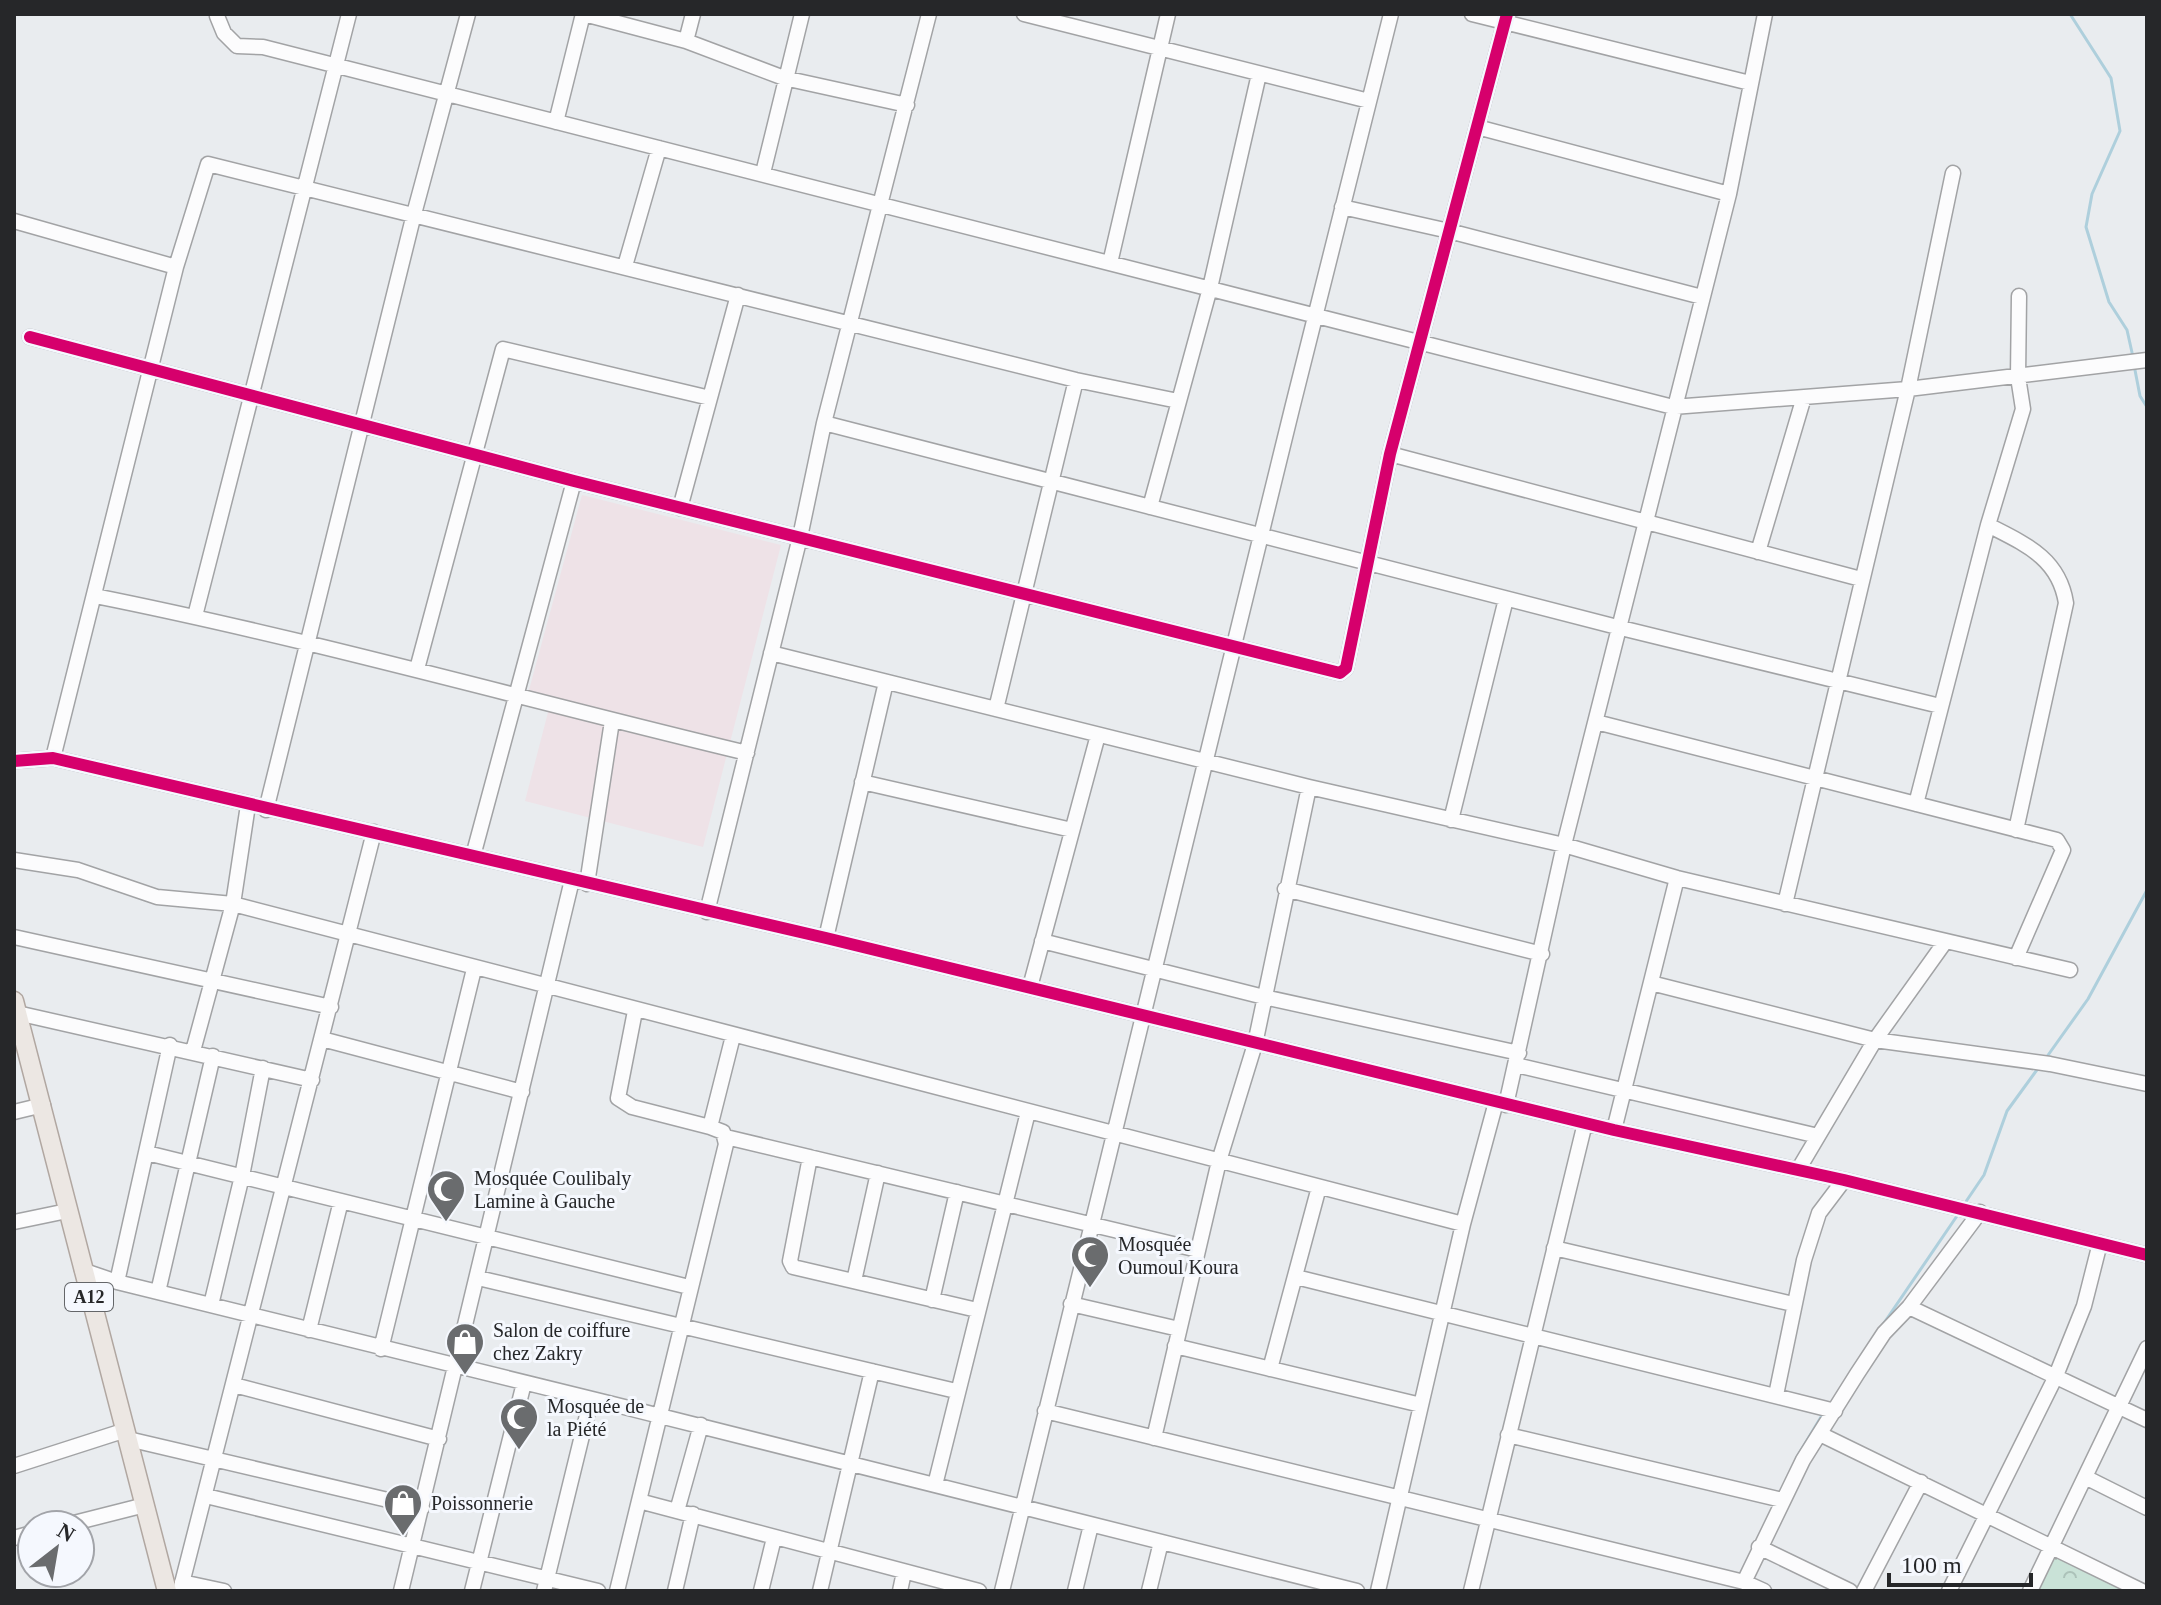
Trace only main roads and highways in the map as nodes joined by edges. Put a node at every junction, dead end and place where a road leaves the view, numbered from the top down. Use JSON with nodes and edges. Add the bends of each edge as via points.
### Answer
{"nodes":[{"id":1,"x":16,"y":1007,"type":"edge"},
{"id":2,"x":176,"y":1588,"type":"edge"}],
"edges":[{"from":1,"to":2,"type":"main road","number":"A12","via":[[145,1505]]}]}
